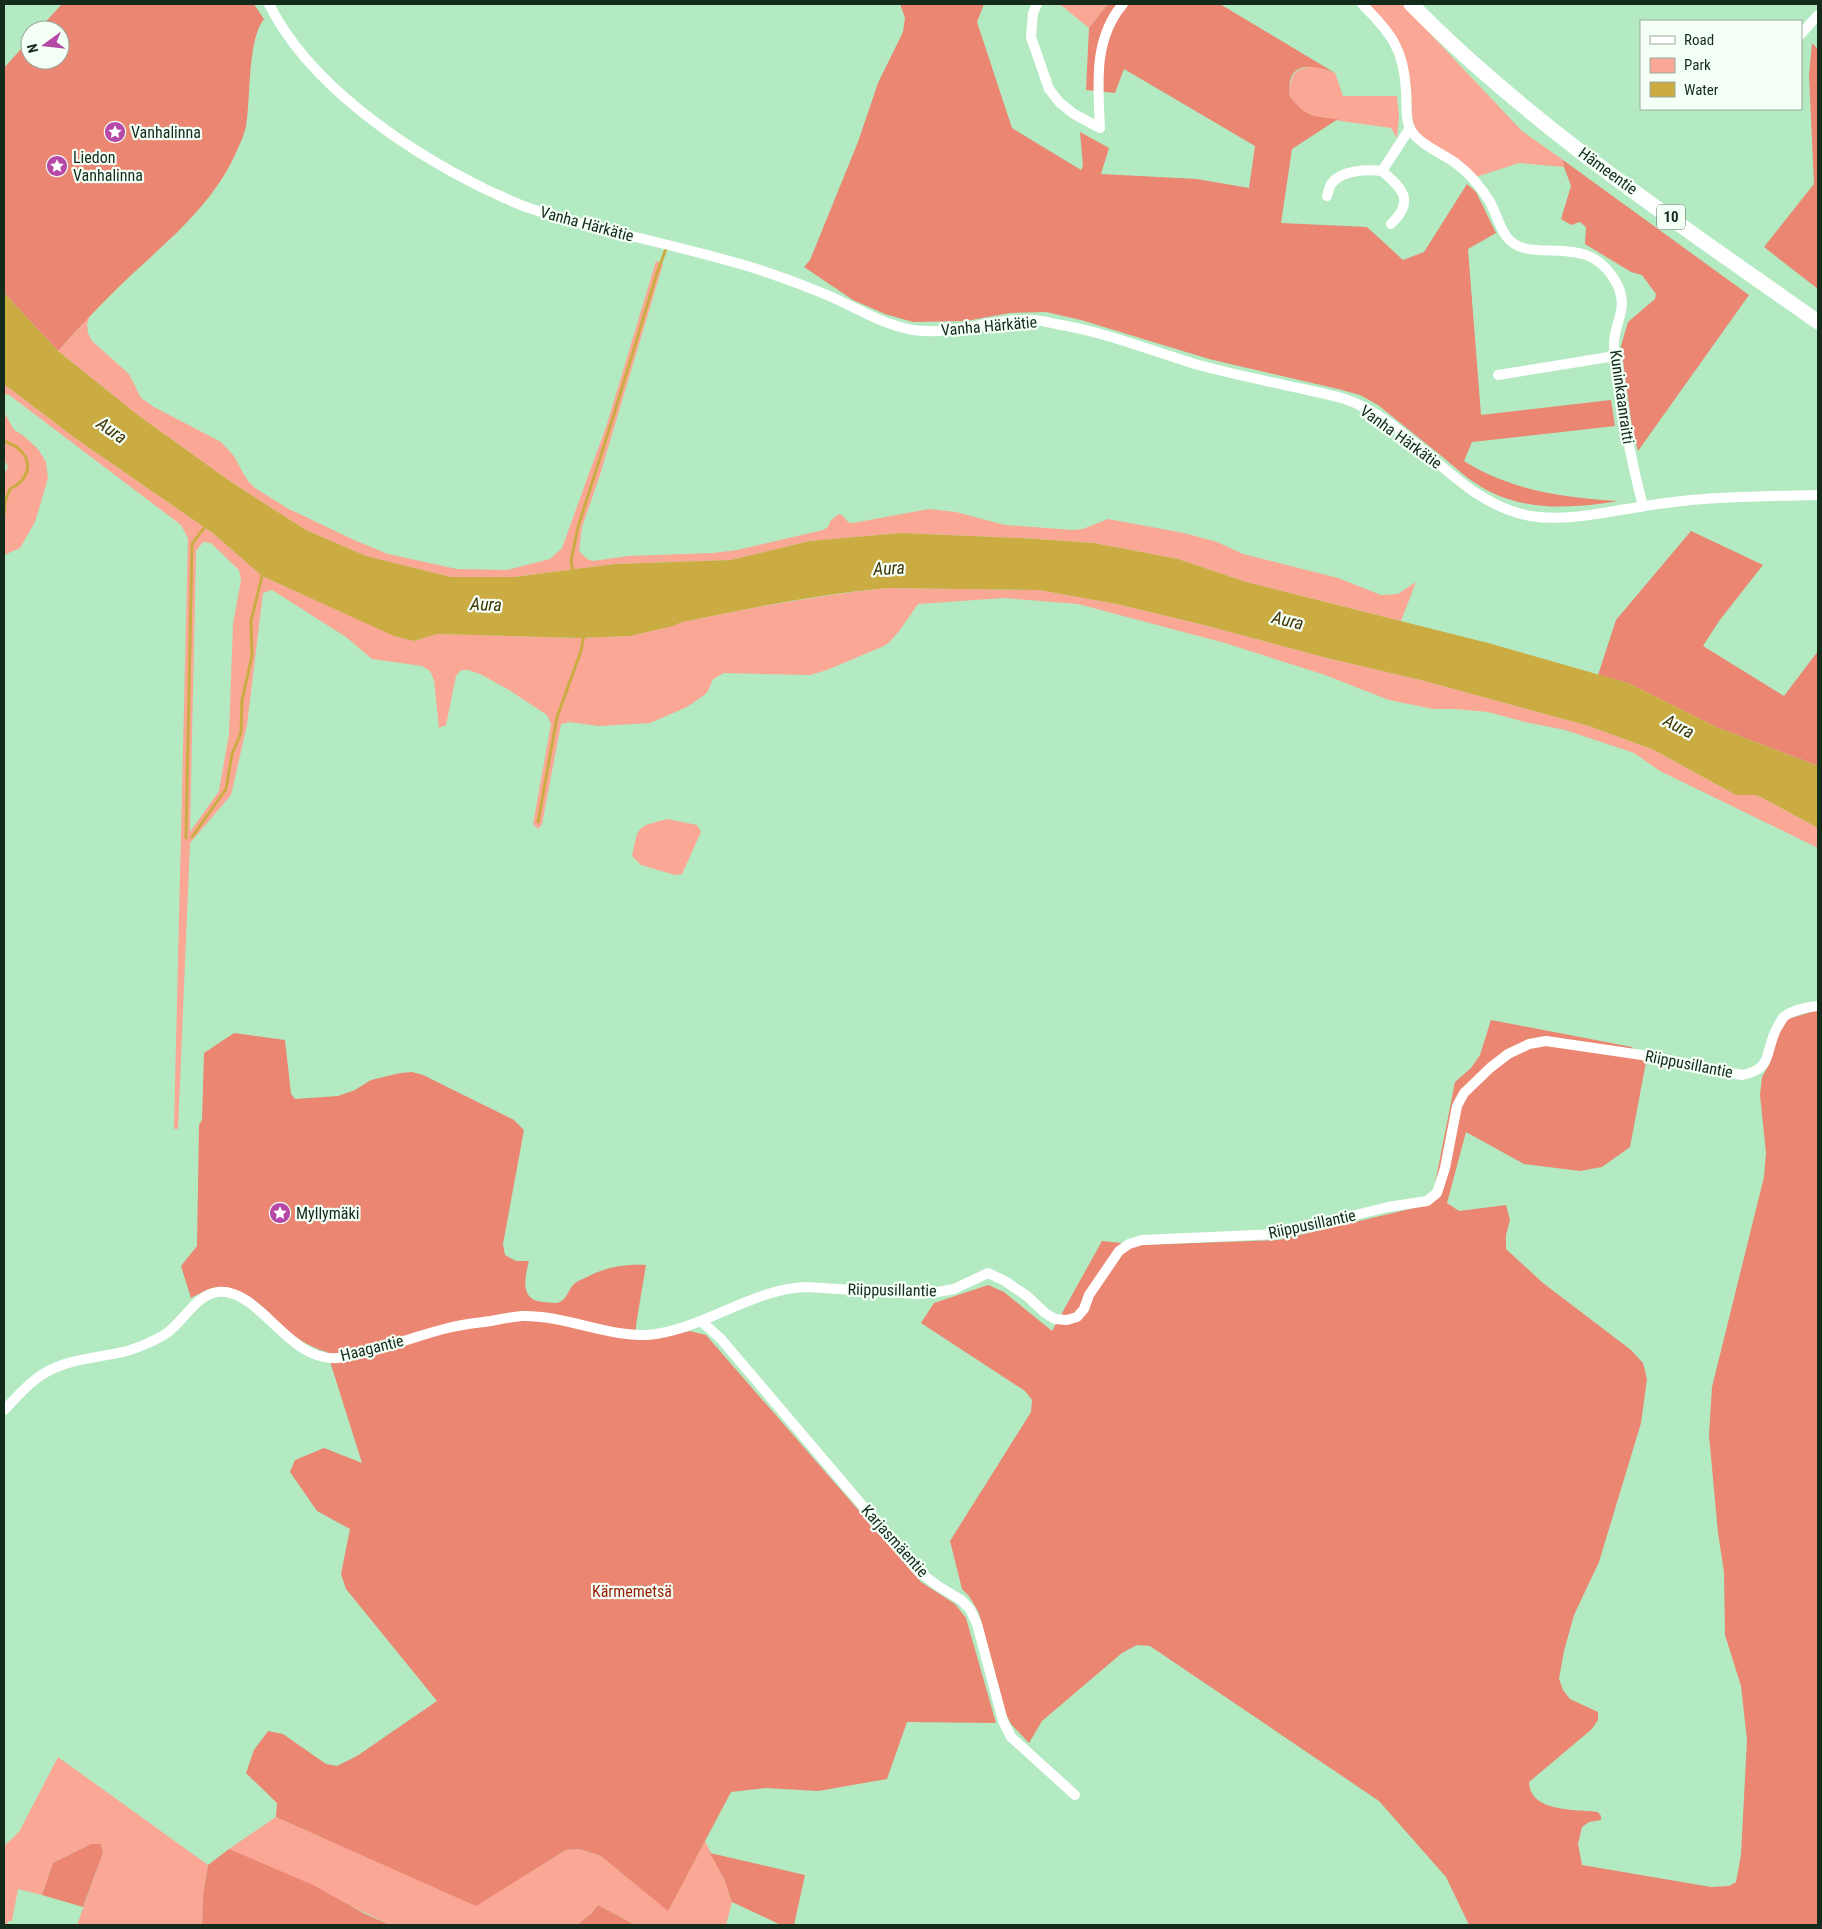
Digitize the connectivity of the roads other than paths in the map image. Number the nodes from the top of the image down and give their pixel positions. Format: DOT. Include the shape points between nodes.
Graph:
graph roads {
  1 [pos="268,4"];
  2 [pos="1037,4"];
  3 [pos="1123,4"];
  4 [pos="1362,4"];
  5 [pos="1411,4"];
  6 [pos="1818,15"];
  7 [pos="1802,33"];
  8 [pos="1410,128"];
  9 [pos="1382,171"];
  10 [pos="1327,196"];
  11 [pos="1391,224"];
  12 [pos="1818,322"];
  13 [pos="1614,356"];
  14 [pos="1498,375"];
  15 [pos="1818,495"];
  16 [pos="1643,506"];
  17 [pos="1818,1006"];
  18 [pos="701,1321"];
  19 [pos="4,1410"];
  20 [pos="1076,1795"];
  1 -- 16 [label="street, Vanha Härkätie" via="297,47 330,84 363,112 406,145 527,208 760,270 837,299 878,320 914,330 951,331 1030,319 1072,326 1195,364 1344,399 1370,410 1478,494 1505,509 1530,516 1568,519"];
  2 -- 3 [label="street" via="1031,37 1049,89 1074,114 1100,128 1101,50 1112,16"];
  4 -- 8 [label="street" via="1394,39 1400,54"];
  5 -- 12 [label="highway, Hämeentie / 10" via="1481,71 1552,130"];
  6 -- 7 [label="street"];
  8 -- 9 [label="street"];
  8 -- 13 [label="street, Kuninkaanraitti" via="1419,139 1459,165 1473,180 1490,202 1507,237 1516,244 1535,250 1568,250 1584,254 1604,268 1616,283 1622,302"];
  9 -- 10 [label="street" via="1358,171 1337,178"];
  9 -- 11 [label="street" via="1398,185 1404,196 1400,216"];
  13 -- 14 [label="street"];
  13 -- 16 [label="street, Kuninkaanraitti"];
  15 -- 16 [label="street, Vanha Härkätie" via="1721,498"];
  17 -- 18 [label="street, Riippusillantie" via="1784,1016 1774,1032 1761,1067 1742,1075 1642,1055 1546,1041 1529,1044 1508,1054 1464,1093 1456,1106 1437,1193 1428,1201 1277,1234 1142,1240 1129,1244 1119,1250 1081,1313 1067,1320 1055,1319 1027,1296 988,1273 954,1289 918,1294 791,1287"];
  18 -- 19 [label="street, Haagantie" via="656,1334 624,1334 552,1317 520,1316 448,1328 335,1358 315,1354 297,1344 250,1302 232,1293 216,1292 202,1299 167,1334 151,1343 64,1364 43,1374"];
  18 -- 20 [label="street, Karjasmäentie" via="721,1339 918,1571 970,1609 1003,1721 1011,1737"];
}
